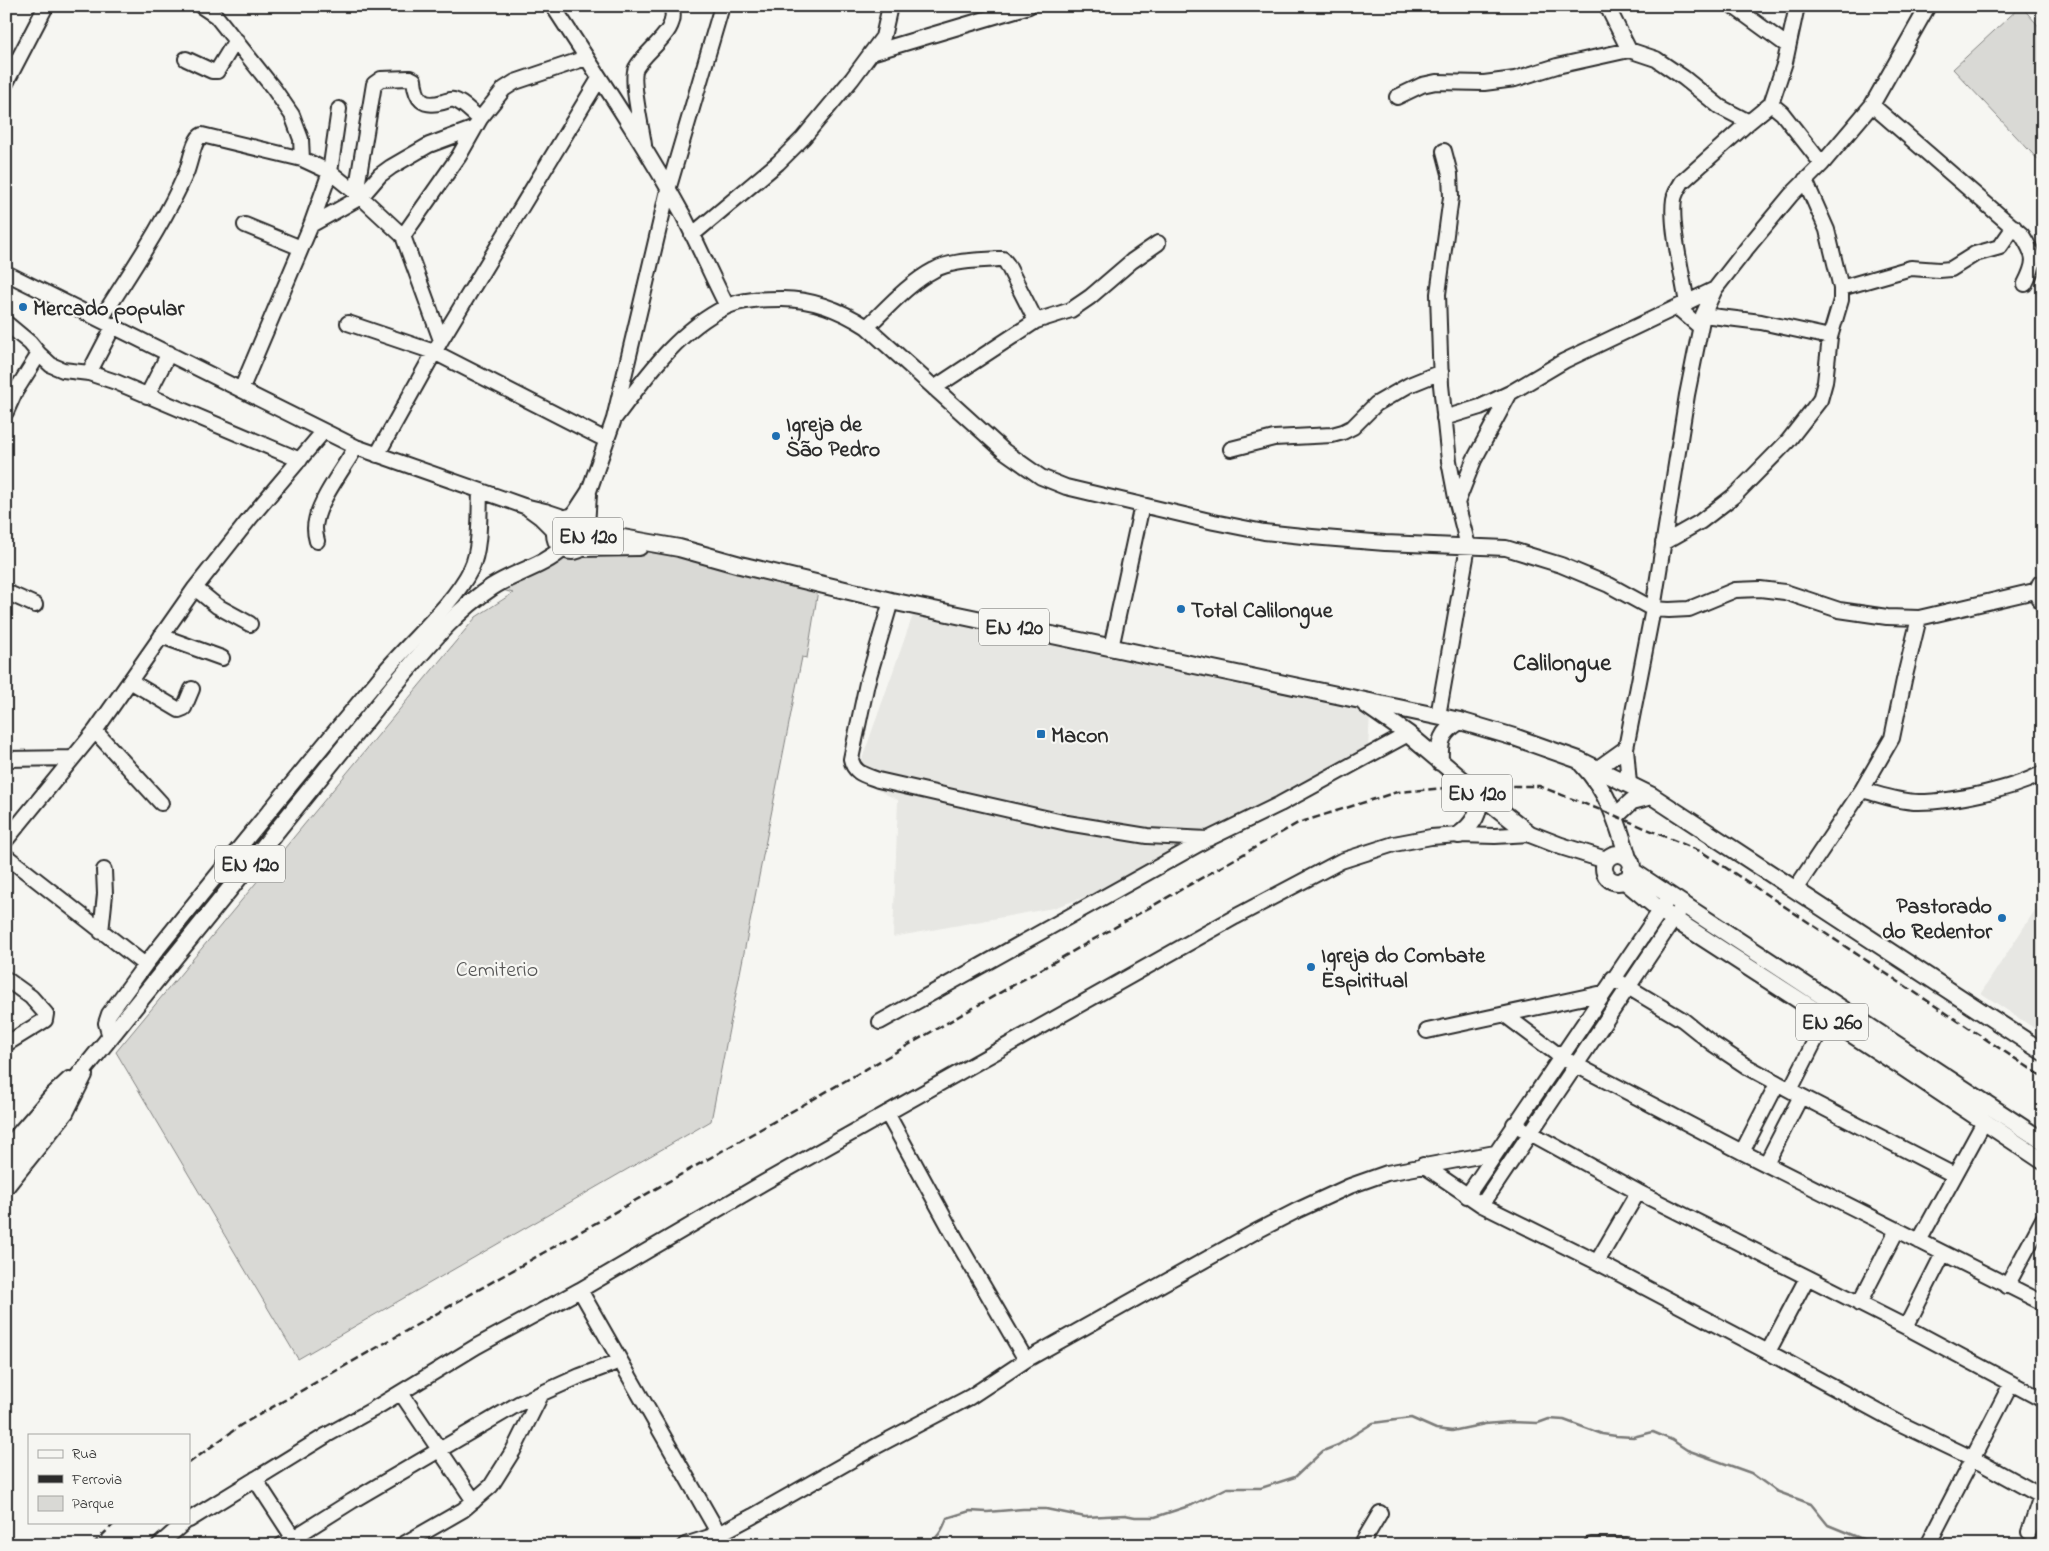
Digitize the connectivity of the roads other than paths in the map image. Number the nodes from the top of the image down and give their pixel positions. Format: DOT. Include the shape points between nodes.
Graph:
graph roads {
  1 [pos="46,6"];
  2 [pos="201,6"];
  3 [pos="553,6"];
  4 [pos="671,6"];
  5 [pos="722,6"];
  6 [pos="890,6"];
  7 [pos="1029,6"];
  8 [pos="1607,6"];
  9 [pos="1733,6"];
  10 [pos="1797,6"];
  11 [pos="1928,6"];
  12 [pos="236,40"];
  13 [pos="1788,46"];
  14 [pos="1629,50"];
  15 [pos="871,53"];
  16 [pos="586,58"];
  17 [pos="186,59"];
  18 [pos="599,79"];
  19 [pos="6,83"];
  20 [pos="1397,97"];
  21 [pos="1771,104"];
  22 [pos="1872,105"];
  23 [pos="339,109"];
  24 [pos="1749,122"];
  25 [pos="477,124"];
  26 [pos="644,151"];
  27 [pos="1444,151"];
  28 [pos="302,159"];
  29 [pos="1822,164"];
  30 [pos="330,172"];
  31 [pos="1805,180"];
  32 [pos="668,190"];
  33 [pos="358,195"];
  34 [pos="245,225"];
  35 [pos="311,225"];
  36 [pos="2014,227"];
  37 [pos="692,235"];
  38 [pos="403,236"];
  39 [pos="1158,243"];
  40 [pos="301,248"];
  41 [pos="6,273"];
  42 [pos="2025,284"];
  43 [pos="1841,288"];
  44 [pos="1715,290"];
  45 [pos="726,306"];
  46 [pos="1682,306"];
  47 [pos="101,318"];
  48 [pos="1036,321"];
  49 [pos="1702,321"];
  50 [pos="6,323"];
  51 [pos="348,323"];
  52 [pos="114,325"];
  53 [pos="867,327"];
  54 [pos="1830,337"];
  55 [pos="438,346"];
  56 [pos="169,353"];
  57 [pos="39,354"];
  58 [pos="1441,372"];
  59 [pos="90,373"];
  60 [pos="934,388"];
  61 [pos="241,390"];
  62 [pos="1510,394"];
  63 [pos="147,396"];
  64 [pos="6,412"];
  65 [pos="1444,418"];
  66 [pos="614,419"];
  67 [pos="323,432"];
  68 [pos="606,440"];
  69 [pos="356,447"];
  70 [pos="1231,449"];
  71 [pos="376,455"];
  72 [pos="300,460"];
  73 [pos="480,491"];
  74 [pos="589,491"];
  75 [pos="1457,502"];
  76 [pos="1142,505"];
  77 [pos="524,506"];
  78 [pos="569,518"];
  79 [pos="587,527"];
  80 [pos="558,540"];
  81 [pos="317,541"];
  82 [pos="1663,543"];
  83 [pos="669,546"];
  84 [pos="1468,546"];
  85 [pos="580,548"];
  86 [pos="2040,586"];
  87 [pos="195,588"];
  88 [pos="6,592"];
  89 [pos="891,601"];
  90 [pos="35,604"];
  91 [pos="2043,605"];
  92 [pos="1652,609"];
  93 [pos="1919,618"];
  94 [pos="250,624"];
  95 [pos="161,636"];
  96 [pos="1111,648"];
  97 [pos="222,658"];
  98 [pos="130,681"];
  99 [pos="192,689"];
  100 [pos="1361,701"];
  101 [pos="1438,716"];
  102 [pos="1460,721"];
  103 [pos="95,731"];
  104 [pos="1408,734"];
  105 [pos="1626,748"];
  106 [pos="73,758"];
  107 [pos="6,759"];
  108 [pos="1579,760"];
  109 [pos="1440,762"];
  110 [pos="1598,768"];
  111 [pos="2043,773"];
  112 [pos="1628,784"];
  113 [pos="1862,790"];
  114 [pos="1479,794"];
  115 [pos="1652,796"];
  116 [pos="161,803"];
  117 [pos="1616,816"];
  118 [pos="1530,834"];
  119 [pos="1458,835"];
  120 [pos="1208,839"];
  121 [pos="6,840"];
  122 [pos="6,856"];
  123 [pos="1606,860"];
  124 [pos="1628,869"];
  125 [pos="104,870"];
  126 [pos="1796,888"];
  127 [pos="1678,899"];
  128 [pos="1660,910"];
  129 [pos="1674,918"];
  130 [pos="101,932"];
  131 [pos="1758,954"];
  132 [pos="145,966"];
  133 [pos="1749,968"];
  134 [pos="1613,978"];
  135 [pos="6,979"];
  136 [pos="1628,987"];
  137 [pos="1604,993"];
  138 [pos="1505,1015"];
  139 [pos="1826,1019"];
  140 [pos="880,1022"];
  141 [pos="1427,1031"];
  142 [pos="110,1037"];
  143 [pos="6,1044"];
  144 [pos="2043,1052"];
  145 [pos="96,1055"];
  146 [pos="1561,1057"];
  147 [pos="1905,1059"];
  148 [pos="1576,1066"];
  149 [pos="1789,1090"];
  150 [pos="887,1113"];
  151 [pos="1984,1122"];
  152 [pos="1514,1124"];
  153 [pos="1531,1134"];
  154 [pos="2043,1141"];
  155 [pos="6,1148"];
  156 [pos="1742,1152"];
  157 [pos="1495,1153"];
  158 [pos="2043,1161"];
  159 [pos="1766,1164"];
  160 [pos="1423,1165"];
  161 [pos="6,1166"];
  162 [pos="1954,1174"];
  163 [pos="6,1188"];
  164 [pos="1638,1192"];
  165 [pos="1467,1196"];
  166 [pos="1482,1205"];
  167 [pos="2043,1218"];
  168 [pos="1897,1230"];
  169 [pos="1919,1241"];
  170 [pos="1943,1254"];
  171 [pos="1597,1262"];
  172 [pos="1807,1278"];
  173 [pos="2007,1286"];
  174 [pos="580,1290"];
  175 [pos="2043,1303"];
  176 [pos="1859,1304"];
  177 [pos="1906,1327"];
  178 [pos="1768,1352"];
  179 [pos="1026,1360"];
  180 [pos="620,1361"];
  181 [pos="2011,1384"];
  182 [pos="401,1393"];
  183 [pos="542,1393"];
  184 [pos="2043,1400"];
  185 [pos="439,1450"];
  186 [pos="1972,1458"];
  187 [pos="256,1479"];
  188 [pos="2042,1496"];
  189 [pos="474,1501"];
  190 [pos="1380,1513"];
  191 [pos="190,1519"];
  192 [pos="183,1524"];
  193 [pos="2029,1532"];
  194 [pos="719,1534"];
  195 [pos="291,1542"];
  196 [pos="693,1543"];
  197 [pos="159,1545"];
  198 [pos="402,1545"];
  199 [pos="1361,1545"];
  200 [pos="1591,1545"];
  201 [pos="1627,1545"];
  202 [pos="1928,1545"];
  1 -- 19 [label="street"];
  2 -- 12 [label="street" via="216,16"];
  3 -- 16 [label="street"];
  4 -- 26 [label="street" via="672,25 636,68 633,80"];
  5 -- 32 [label="street"];
  6 -- 15 [label="street" via="883,36"];
  7 -- 15 [label="street"];
  8 -- 14 [label="street"];
  9 -- 13 [label="street"];
  10 -- 13 [label="street"];
  11 -- 22 [label="street"];
  12 -- 17 [label="street" via="217,71"];
  12 -- 28 [label="street" via="292,116 301,139"];
  13 -- 21 [label="street"];
  14 -- 20 [label="street" via="1515,79 1484,83 1436,82"];
  14 -- 24 [label="street" via="1656,59 1720,107"];
  15 -- 37 [label="street" via="803,138"];
  16 -- 18 [label="street"];
  16 -- 25 [label="street" via="515,82 504,89"];
  18 -- 26 [label="street"];
  18 -- 55 [label="street"];
  21 -- 24 [label="street"];
  21 -- 29 [label="street" via="1782,113"];
  22 -- 29 [label="street"];
  22 -- 36 [label="street"];
  23 -- 30 [label="street"];
  24 -- 46 [label="street" via="1682,182 1674,199"];
  25 -- 33 [label="street" via="429,145 391,167"];
  25 -- 33 [label="street" via="457,101 433,104 420,100 414,80 410,78 377,81"];
  25 -- 38 [label="street" via="459,156"];
  26 -- 32 [label="street"];
  27 -- 58 [label="street" via="1451,197 1438,294"];
  28 -- 30 [label="street"];
  28 -- 47 [label="street" via="199,136 176,194"];
  29 -- 31 [label="street"];
  30 -- 33 [label="street"];
  30 -- 35 [label="street"];
  31 -- 43 [label="street" via="1827,230"];
  31 -- 44 [label="street"];
  32 -- 37 [label="street"];
  32 -- 66 [label="street"];
  33 -- 35 [label="street"];
  33 -- 38 [label="street"];
  34 -- 40 [label="street"];
  35 -- 40 [label="street"];
  36 -- 42 [label="street" via="2026,242 2034,261"];
  36 -- 43 [label="street" via="2000,247 1975,254 1951,269 1911,268"];
  37 -- 45 [label="street"];
  38 -- 55 [label="street"];
  39 -- 48 [label="street" via="1071,310"];
  40 -- 61 [label="street"];
  41 -- 47 [label="street"];
  43 -- 54 [label="street" via="1841,300"];
  44 -- 46 [label="street"];
  44 -- 49 [label="street"];
  45 -- 53 [label="street" via="758,298 792,299 823,304"];
  45 -- 66 [label="street" via="670,350"];
  46 -- 49 [label="street"];
  46 -- 62 [label="street" via="1564,361"];
  47 -- 52 [label="street"];
  48 -- 53 [label="street" via="1007,264 998,259 960,262 934,269"];
  48 -- 60 [label="street"];
  49 -- 54 [label="street" via="1762,322"];
  49 -- 82 [label="street"];
  50 -- 57 [label="street"];
  51 -- 55 [label="street"];
  52 -- 56 [label="street"];
  52 -- 59 [label="street"];
  53 -- 60 [label="street"];
  54 -- 82 [label="street" via="1825,382 1820,400 1810,415 1735,494 1700,522"];
  55 -- 68 [label="street"];
  55 -- 71 [label="street"];
  56 -- 61 [label="street"];
  56 -- 63 [label="street"];
  57 -- 59 [label="street" via="63,370"];
  57 -- 64 [label="street"];
  58 -- 65 [label="street"];
  58 -- 70 [label="street" via="1376,404 1353,427 1343,432 1274,438"];
  59 -- 63 [label="street"];
  60 -- 76 [label="street" via="1004,451 1041,477 1066,487"];
  61 -- 67 [label="street"];
  62 -- 65 [label="street"];
  62 -- 75 [label="street" via="1474,460"];
  63 -- 72 [label="street"];
  65 -- 75 [label="street"];
  66 -- 68 [label="street"];
  67 -- 69 [label="street"];
  67 -- 72 [label="street"];
  68 -- 74 [label="street"];
  69 -- 71 [label="street"];
  69 -- 81 [label="street" via="316,519"];
  71 -- 73 [label="street"];
  72 -- 87 [label="street"];
  73 -- 77 [label="street"];
  73 -- 132 [label="street" via="472,568 456,592 397,656 245,839"];
  74 -- 78 [label="street"];
  74 -- 79 [label="street"];
  75 -- 84 [label="street"];
  76 -- 84 [label="street" via="1264,532 1385,543"];
  76 -- 96 [label="street"];
  77 -- 78 [label="street"];
  77 -- 80 [label="street" via="540,517"];
  78 -- 79 [label="main road, EN 120" via="578,518"];
  78 -- 80 [label="main road, EN 120" via="558,524"];
  79 -- 83 [label="main road, EN 120" via="617,537"];
  79 -- 85 [label="main road, EN 120" via="588,539"];
  80 -- 85 [label="main road, EN 120" via="575,551"];
  80 -- 142 [label="main road, EN 120" via="551,558 493,587 440,633 386,695"];
  82 -- 92 [label="street"];
  83 -- 85 [label="main road, EN 120"];
  83 -- 89 [label="main road, EN 120"];
  84 -- 92 [label="street" via="1506,548 1561,565 1609,585"];
  84 -- 101 [label="street"];
  86 -- 91 [label="street"];
  86 -- 93 [label="street"];
  87 -- 94 [label="street" via="217,606"];
  87 -- 95 [label="street"];
  88 -- 90 [label="street"];
  89 -- 96 [label="main road, EN 120"];
  89 -- 120 [label="street" via="867,682 851,759 856,772 878,780 1067,824 1147,836"];
  92 -- 93 [label="street" via="1689,609 1729,592 1760,589 1785,592 1839,610"];
  92 -- 105 [label="street"];
  93 -- 113 [label="street" via="1892,738"];
  95 -- 97 [label="street"];
  95 -- 98 [label="street"];
  96 -- 100 [label="main road, EN 120"];
  98 -- 99 [label="street" via="179,710 184,708"];
  98 -- 103 [label="street"];
  100 -- 101 [label="main road, EN 120"];
  100 -- 104 [label="main road, EN 120"];
  101 -- 102 [label="main road, EN 120"];
  102 -- 108 [label="main road, EN 120"];
  102 -- 109 [label="main road" via="1446,730 1442,738"];
  103 -- 106 [label="street"];
  103 -- 116 [label="street"];
  104 -- 109 [label="main road, EN 120"];
  104 -- 120 [label="street"];
  105 -- 110 [label="street"];
  105 -- 112 [label="street"];
  106 -- 107 [label="street"];
  106 -- 121 [label="street"];
  108 -- 110 [label="main road, EN 120"];
  108 -- 117 [label="main road" via="1600,785"];
  109 -- 114 [label="main road, EN 120"];
  110 -- 112 [label="main road, EN 120"];
  111 -- 113 [label="street" via="1992,791 1949,800 1898,800"];
  112 -- 115 [label="main road, EN 120"];
  113 -- 126 [label="street"];
  114 -- 118 [label="main road, EN 120"];
  114 -- 119 [label="main road" via="1480,807 1476,816 1471,825"];
  115 -- 117 [label="main road" via="1632,800"];
  115 -- 126 [label="main road, EN 120"];
  117 -- 124 [label="main road"];
  118 -- 119 [label="street"];
  118 -- 123 [label="main road, EN 120"];
  119 -- 150 [label="street" via="1394,844 1341,861"];
  120 -- 140 [label="street"];
  122 -- 130 [label="street"];
  123 -- 124 [label="main road, EN 120" via="1616,854"];
  123 -- 124 [label="main road" via="1604,869 1607,877 1615,881"];
  124 -- 127 [label="main road, EN 260"];
  124 -- 128 [label="main road, EN 260"];
  125 -- 130 [label="street"];
  126 -- 144 [label="main road, EN 120"];
  127 -- 128 [label="street"];
  127 -- 129 [label="street"];
  127 -- 131 [label="main road, EN 260"];
  128 -- 129 [label="main road, EN 260"];
  128 -- 134 [label="street"];
  129 -- 133 [label="main road, EN 260"];
  129 -- 136 [label="street"];
  130 -- 132 [label="street"];
  131 -- 133 [label="main road"];
  131 -- 147 [label="main road, EN 260"];
  132 -- 142 [label="street" via="109,1014 106,1023"];
  133 -- 139 [label="main road, EN 260"];
  134 -- 136 [label="street"];
  134 -- 137 [label="street"];
  135 -- 143 [label="street" via="46,1014 45,1020"];
  136 -- 148 [label="street"];
  136 -- 149 [label="street" via="1683,1020 1746,1066"];
  137 -- 138 [label="street"];
  137 -- 146 [label="street"];
  138 -- 141 [label="street"];
  138 -- 146 [label="street"];
  139 -- 147 [label="main road, EN 260"];
  139 -- 149 [label="street"];
  142 -- 145 [label="main road, EN 120"];
  145 -- 155 [label="street" via="53,1094"];
  145 -- 161 [label="main road, EN 120"];
  145 -- 163 [label="street" via="66,1113"];
  146 -- 148 [label="street"];
  146 -- 152 [label="street"];
  147 -- 151 [label="main road, EN 260"];
  147 -- 154 [label="main road, EN 260"];
  148 -- 153 [label="street"];
  148 -- 156 [label="street"];
  149 -- 156 [label="street"];
  149 -- 159 [label="street"];
  149 -- 162 [label="street"];
  150 -- 174 [label="street"];
  150 -- 179 [label="street"];
  151 -- 158 [label="main road, EN 260"];
  151 -- 162 [label="street"];
  152 -- 153 [label="street"];
  152 -- 157 [label="street"];
  153 -- 164 [label="street"];
  153 -- 166 [label="street"];
  156 -- 159 [label="street"];
  157 -- 160 [label="street"];
  157 -- 165 [label="street"];
  159 -- 168 [label="street"];
  160 -- 165 [label="street"];
  160 -- 179 [label="street" via="1350,1186 1298,1210"];
  162 -- 169 [label="street"];
  164 -- 171 [label="street"];
  164 -- 172 [label="street"];
  165 -- 166 [label="street"];
  166 -- 171 [label="street"];
  167 -- 173 [label="street"];
  168 -- 169 [label="street"];
  168 -- 176 [label="street"];
  169 -- 170 [label="street"];
  170 -- 173 [label="street"];
  170 -- 177 [label="street"];
  171 -- 178 [label="street"];
  172 -- 176 [label="street"];
  172 -- 178 [label="street"];
  173 -- 175 [label="street"];
  174 -- 180 [label="street"];
  174 -- 182 [label="street" via="477,1346"];
  176 -- 177 [label="street"];
  177 -- 181 [label="street"];
  178 -- 186 [label="street" via="1901,1424"];
  179 -- 194 [label="street" via="970,1397"];
  180 -- 183 [label="street"];
  180 -- 194 [label="street"];
  181 -- 184 [label="street"];
  181 -- 186 [label="street"];
  182 -- 185 [label="street"];
  182 -- 187 [label="street"];
  183 -- 185 [label="street"];
  183 -- 189 [label="street" via="514,1451 491,1486"];
  185 -- 189 [label="street"];
  185 -- 195 [label="street"];
  186 -- 188 [label="street"];
  186 -- 202 [label="street"];
  187 -- 191 [label="street"];
  187 -- 195 [label="street"];
  188 -- 193 [label="street"];
  189 -- 198 [label="street"];
  190 -- 199 [label="street"];
  192 -- 197 [label="street"];
  194 -- 196 [label="street"];
  200 -- 201 [label="street"];
}
